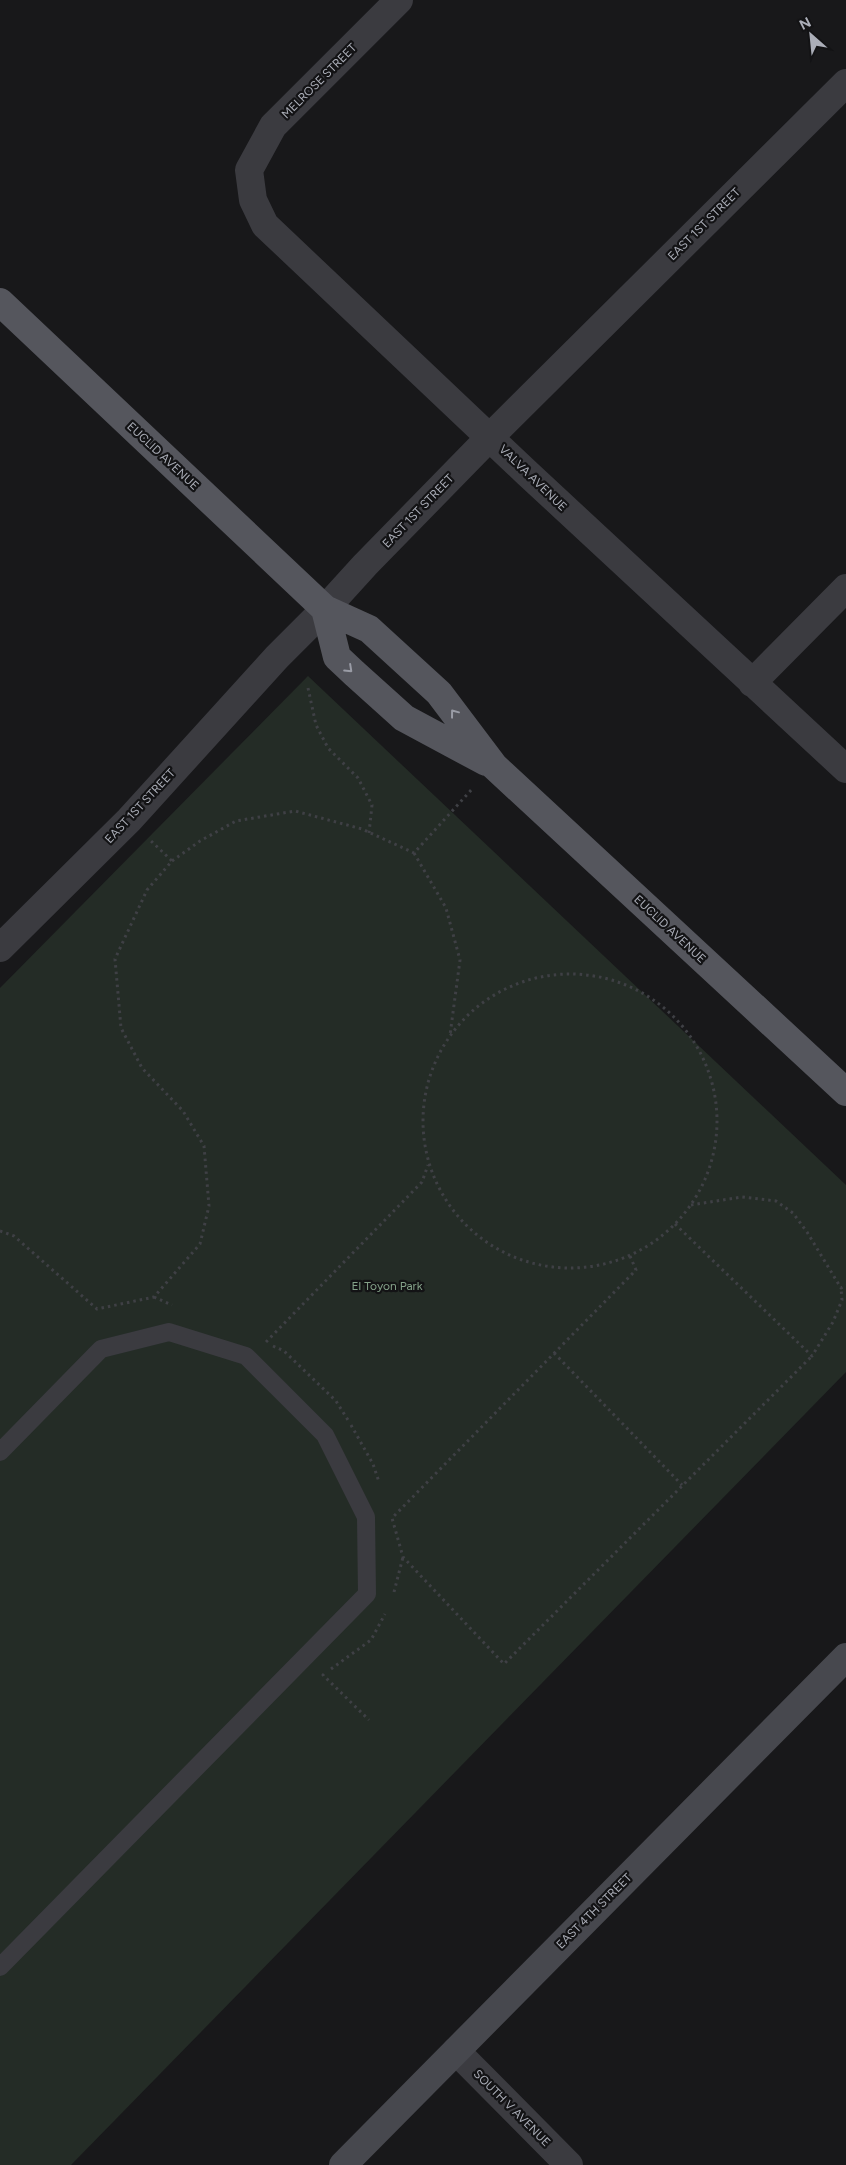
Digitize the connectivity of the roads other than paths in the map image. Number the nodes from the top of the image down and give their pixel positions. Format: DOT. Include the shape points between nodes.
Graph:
graph roads {
  1 [pos="399,0"];
  2 [pos="846,83"];
  3 [pos="249,170"];
  4 [pos="0,302"];
  5 [pos="490,437"];
  6 [pos="846,588"];
  7 [pos="325,609"];
  8 [pos="752,683"];
  9 [pos="494,766"];
  10 [pos="846,769"];
  11 [pos="0,948"];
  12 [pos="846,1092"];
  13 [pos="0,1452"];
  14 [pos="846,1657"];
  15 [pos="0,1967"];
  16 [pos="456,2051"];
  17 [pos="343,2165"];
  18 [pos="569,2165"];
  1 -- 3 [label="street, MELROSE STREET" via="273,126"];
  2 -- 5 [label="street, EAST 1ST STREET"];
  3 -- 5 [label="street, VALVA AVENUE" via="253,200 265,225"];
  4 -- 7 [label="main road, EUCLID AVENUE"];
  5 -- 7 [label="street, EAST 1ST STREET"];
  5 -- 8 [label="street, VALVA AVENUE"];
  6 -- 8 [label="street"];
  9 -- 7 [label="main road, EUCLID AVENUE, one-way" via="439,693 369,629"];
  7 -- 9 [label="main road, EUCLID AVENUE, one-way" via="336,656 354,673 404,718"];
  7 -- 11 [label="street, EAST 1ST STREET" via="277,657 129,820"];
  8 -- 10 [label="street, VALVA AVENUE"];
  9 -- 12 [label="main road, EUCLID AVENUE"];
  13 -- 15 [label="lane" via="101,1349 169,1332 246,1356 324,1436 333,1452 366,1517 367,1594"];
  14 -- 16 [label="street, EAST 4TH STREET"];
  16 -- 17 [label="street, EAST 4TH STREET"];
  16 -- 18 [label="street, SOUTH V AVENUE"];
}
